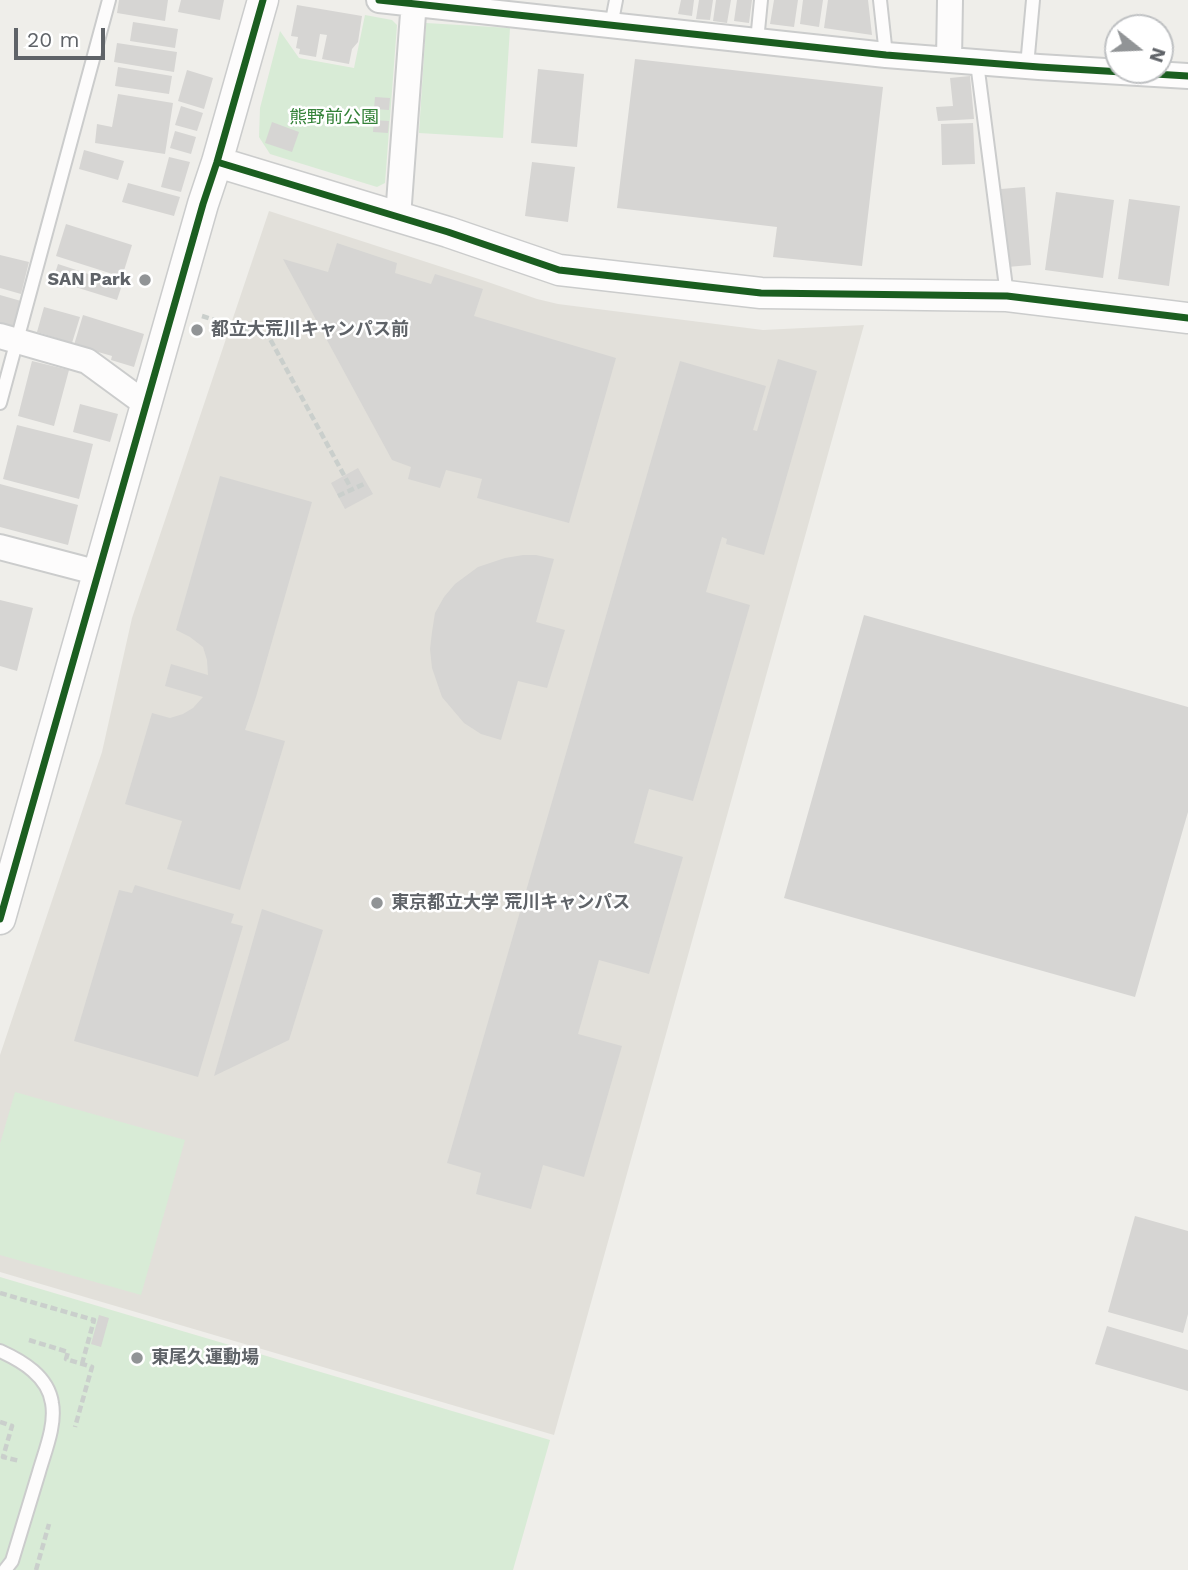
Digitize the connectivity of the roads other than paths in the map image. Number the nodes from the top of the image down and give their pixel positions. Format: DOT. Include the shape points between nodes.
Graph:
graph roads {
  1 [pos="108,0"];
  2 [pos="263,0"];
  3 [pos="379,0"];
  4 [pos="616,0"];
  5 [pos="761,0"];
  6 [pos="880,0"];
  7 [pos="950,0"];
  8 [pos="1032,0"];
  9 [pos="414,2"];
  10 [pos="611,26"];
  11 [pos="757,41"];
  12 [pos="886,55"];
  13 [pos="949,60"];
  14 [pos="977,62"];
  15 [pos="1027,66"];
  16 [pos="1188,75"];
  17 [pos="217,162"];
  18 [pos="398,217"];
  19 [pos="1007,296"];
  20 [pos="1188,318"];
  21 [pos="8,338"];
  22 [pos="0,403"];
  23 [pos="146,405"];
  24 [pos="0,547"];
  25 [pos="99,573"];
  26 [pos="0,919"];
  27 [pos="0,1351"];
  28 [pos="10,1567"];
  1 -- 21 [label="lane"];
  2 -- 17 [label="street"];
  3 -- 9 [label="street"];
  4 -- 10 [label="lane"];
  5 -- 11 [label="lane"];
  6 -- 12 [label="lane"];
  7 -- 13 [label="street"];
  8 -- 15 [label="lane"];
  9 -- 10 [label="street"];
  9 -- 18 [label="street"];
  10 -- 11 [label="street"];
  11 -- 12 [label="street"];
  12 -- 13 [label="street"];
  13 -- 14 [label="street"];
  14 -- 15 [label="street"];
  14 -- 19 [label="lane"];
  15 -- 16 [label="street"];
  17 -- 18 [label="street"];
  17 -- 23 [label="street"];
  18 -- 19 [label="street" via="559,270 761,293"];
  19 -- 20 [label="street"];
  21 -- 22 [label="lane"];
  21 -- 23 [label="street" via="87,361"];
  23 -- 25 [label="street"];
  24 -- 25 [label="street"];
  25 -- 26 [label="street"];
  27 -- 28 [label="lane" via="38,1375 52,1402 49,1435"];
}
